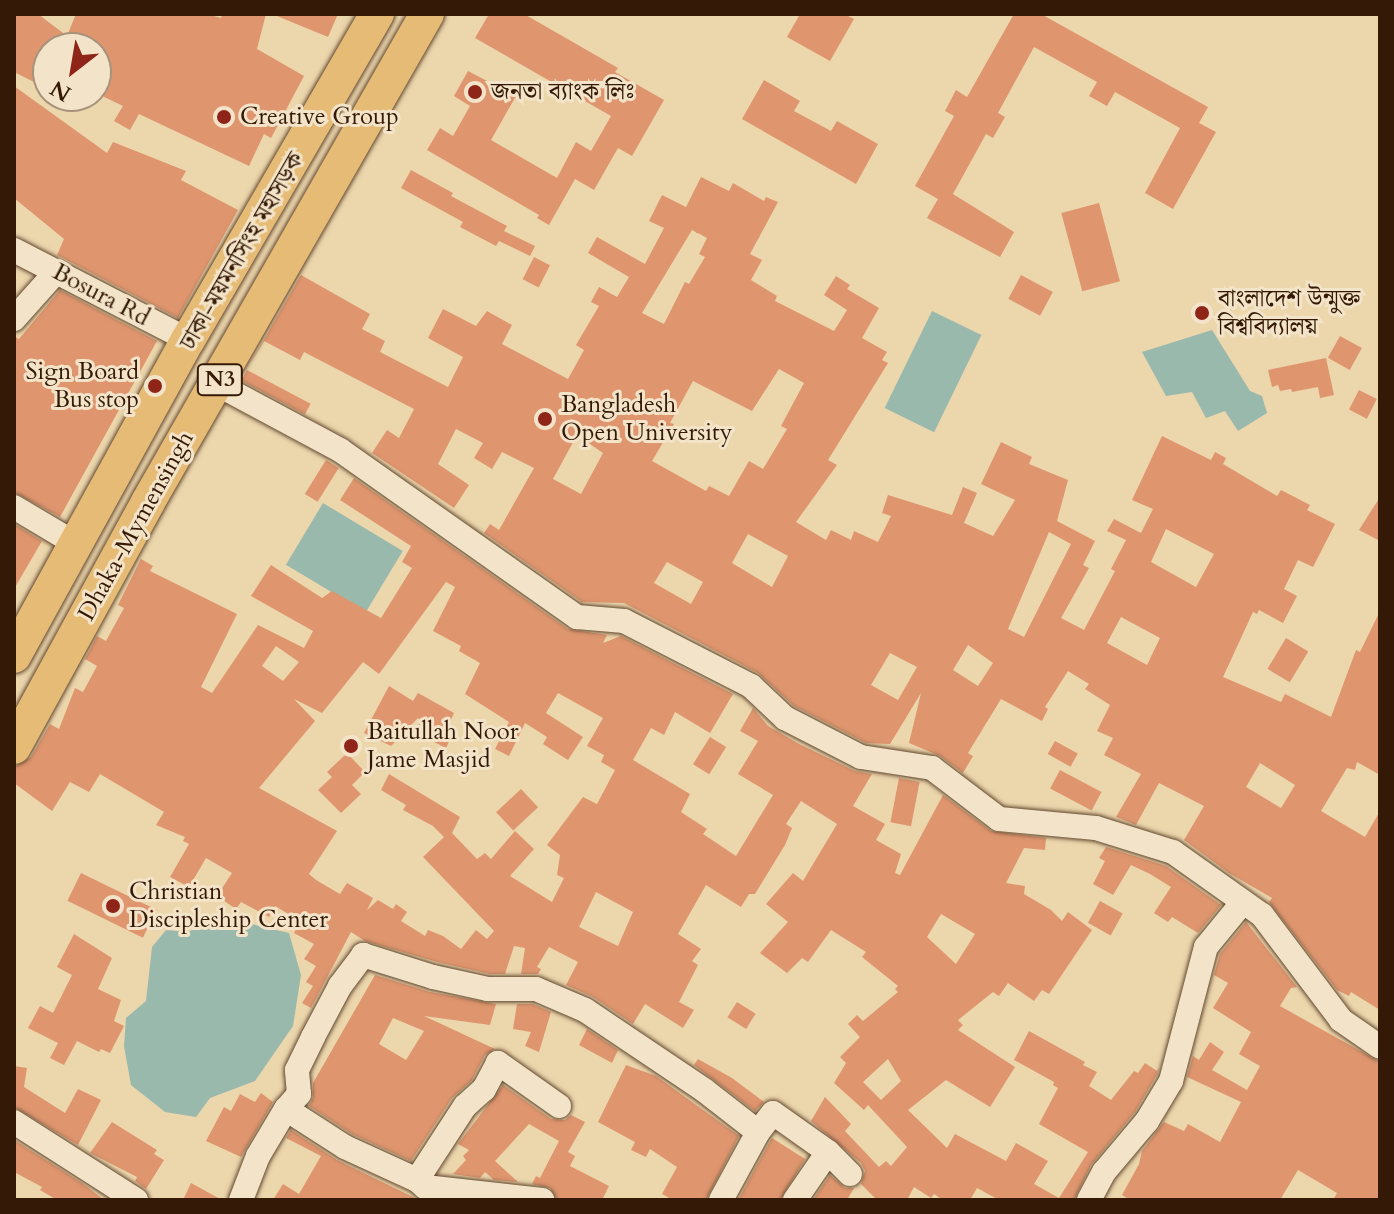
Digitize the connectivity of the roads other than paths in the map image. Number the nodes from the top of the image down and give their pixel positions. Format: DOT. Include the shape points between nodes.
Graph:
graph roads {
  1 [pos="377,14"];
  2 [pos="427,14"];
  3 [pos="14,250"];
  4 [pos="56,272"];
  5 [pos="14,319"];
  6 [pos="188,340"];
  7 [pos="217,384"];
  8 [pos="14,507"];
  9 [pos="76,544"];
  10 [pos="15,651"];
  11 [pos="14,747"];
  12 [pos="1243,902"];
  13 [pos="1380,1047"];
  14 [pos="559,1106"];
  15 [pos="286,1109"];
  16 [pos="14,1122"];
  17 [pos="758,1132"];
  18 [pos="828,1152"];
  19 [pos="850,1174"];
  20 [pos="417,1180"];
  21 [pos="136,1200"];
  22 [pos="241,1200"];
  23 [pos="542,1200"];
  24 [pos="721,1200"];
  25 [pos="795,1200"];
  26 [pos="1089,1200"];
  1 -- 6 [label="highway, ঢাকা-ময়মনসিংহ মহাসড়ক / N3"];
  2 -- 7 [label="highway, Dhaka-Mymensingh / N3"];
  3 -- 4 [label="street, Bosura Rd"];
  4 -- 5 [label="street"];
  4 -- 6 [label="street, Bosura Rd"];
  6 -- 9 [label="highway, ঢাকা-ময়মনসিংহ মহাসড়ক / N3"];
  7 -- 11 [label="highway, Dhaka-Mymensingh / N3"];
  7 -- 12 [label="street" via="340,450 577,617 624,621 751,686 785,718 861,757 932,768 999,819 1096,828 1173,852"];
  8 -- 9 [label="street"];
  9 -- 10 [label="highway, ঢাকা-ময়মনসিংহ মহাসড়ক / N3"];
  12 -- 13 [label="street" via="1262,915 1341,1020"];
  12 -- 26 [label="street" via="1206,947 1171,1081"];
  14 -- 20 [label="street" via="498,1063"];
  15 -- 17 [label="street" via="299,1094 297,1070 313,1037 363,955 488,989 536,989 585,1010"];
  15 -- 20 [label="street" via="345,1147"];
  15 -- 22 [label="street" via="258,1156"];
  16 -- 21 [label="street"];
  17 -- 18 [label="street" via="773,1113"];
  17 -- 24 [label="street"];
  18 -- 19 [label="street"];
  18 -- 25 [label="street"];
  20 -- 23 [label="street" via="425,1187"];
}
